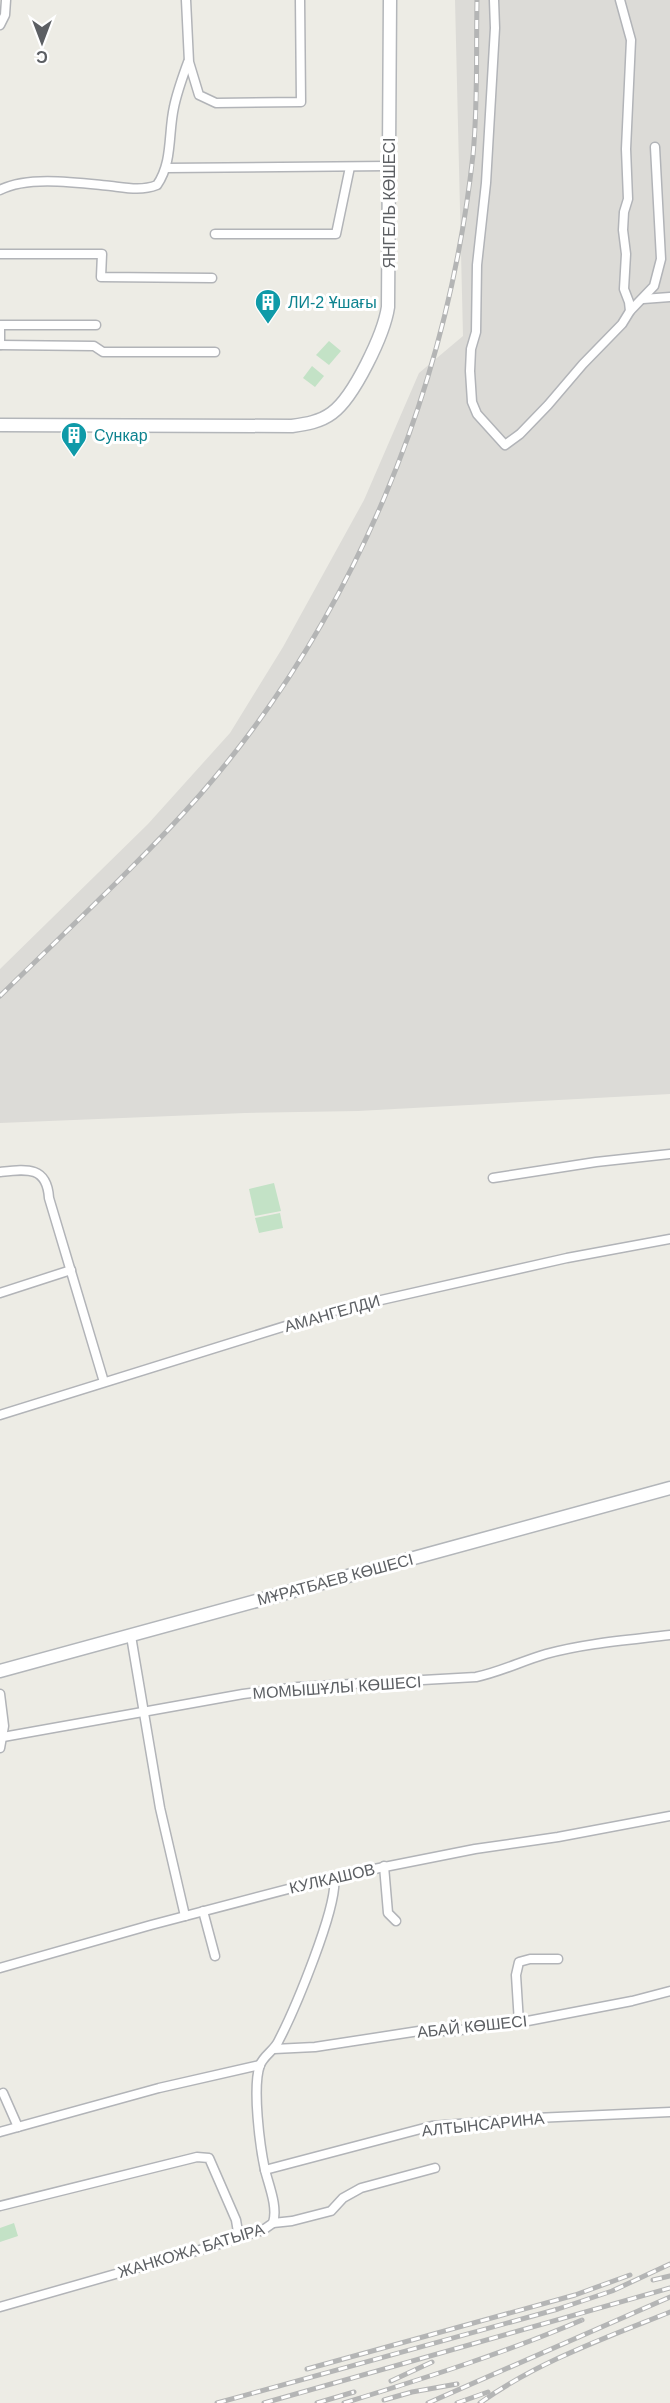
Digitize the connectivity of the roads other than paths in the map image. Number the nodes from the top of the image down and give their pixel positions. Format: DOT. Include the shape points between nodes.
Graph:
graph roads {
  1 [pos="6,0"];
  2 [pos="186,0"];
  3 [pos="300,0"];
  4 [pos="390,0"];
  5 [pos="494,0"];
  6 [pos="620,0"];
  7 [pos="0,26"];
  8 [pos="189,62"];
  9 [pos="655,147"];
  10 [pos="350,166"];
  11 [pos="389,166"];
  12 [pos="166,168"];
  13 [pos="0,190"];
  14 [pos="215,234"];
  15 [pos="0,254"];
  16 [pos="212,278"];
  17 [pos="670,297"];
  18 [pos="643,299"];
  19 [pos="630,311"];
  20 [pos="96,325"];
  21 [pos="0,345"];
  22 [pos="215,352"];
  23 [pos="0,425"];
  24 [pos="670,1154"];
  25 [pos="0,1172"];
  26 [pos="493,1178"];
  27 [pos="670,1239"];
  28 [pos="71,1270"];
  29 [pos="0,1293"];
  30 [pos="104,1382"];
  31 [pos="0,1415"];
  32 [pos="670,1488"];
  33 [pos="670,1635"];
  34 [pos="131,1636"];
  35 [pos="0,1671"];
  36 [pos="0,1694"];
  37 [pos="144,1712"];
  38 [pos="3,1737"];
  39 [pos="0,1748"];
  40 [pos="670,1816"];
  41 [pos="384,1866"];
  42 [pos="334,1877"];
  43 [pos="203,1911"];
  44 [pos="185,1916"];
  45 [pos="396,1921"];
  46 [pos="215,1956"];
  47 [pos="558,1959"];
  48 [pos="0,1968"];
  49 [pos="670,1991"];
  50 [pos="519,2023"];
  51 [pos="272,2049"];
  52 [pos="260,2065"];
  53 [pos="3,2093"];
  54 [pos="670,2112"];
  55 [pos="18,2127"];
  56 [pos="0,2132"];
  57 [pos="435,2168"];
  58 [pos="265,2170"];
  59 [pos="0,2206"];
  60 [pos="273,2223"];
  61 [pos="239,2238"];
  62 [pos="0,2307"];
  1 -- 7 [label="street"];
  2 -- 8 [label="street"];
  3 -- 8 [label="street" via="301,102 216,103 199,95"];
  4 -- 11 [label="street, ЯНГЕЛЬ КӨШЕСІ"];
  5 -- 19 [label="street" via="486,183 470,371 472,402 477,414 506,445 548,405"];
  6 -- 19 [label="street" via="631,40 628,199 623,230 624,289"];
  8 -- 12 [label="street" via="174,105"];
  9 -- 18 [label="street" via="661,259 654,286"];
  10 -- 11 [label="street"];
  10 -- 12 [label="street"];
  10 -- 14 [label="street" via="336,234"];
  11 -- 23 [label="street, ЯНГЕЛЬ КӨШЕСІ" via="386,320 344,401 320,421 292,426"];
  12 -- 13 [label="street" via="157,185 149,188 49,182 24,183"];
  15 -- 16 [label="street" via="102,254 102,277"];
  17 -- 18 [label="street"];
  18 -- 19 [label="street"];
  20 -- 21 [label="street" via="0,325"];
  21 -- 22 [label="street" via="94,346 103,352"];
  24 -- 26 [label="street"];
  25 -- 28 [label="street" via="29,1170 46,1180"];
  27 -- 30 [label="street, АМАНГЕЛДИ" via="343,1309"];
  28 -- 29 [label="street"];
  28 -- 30 [label="street"];
  30 -- 31 [label="street, АМАНГЕЛДИ"];
  32 -- 34 [label="street, МҰРАТБАЕВ КӨШЕСІ"];
  33 -- 37 [label="street, МОМЫШҰЛЫ КӨШЕСІ" via="545,1654 476,1677 298,1687"];
  34 -- 35 [label="street, МҰРАТБАЕВ КӨШЕСІ"];
  34 -- 37 [label="street"];
  36 -- 38 [label="street"];
  37 -- 38 [label="street, МОМЫШҰЛЫ КӨШЕСІ"];
  37 -- 44 [label="street" via="160,1808"];
  38 -- 39 [label="street"];
  40 -- 41 [label="street, КУЛКАШОВ"];
  41 -- 42 [label="street, КУЛКАШОВ"];
  41 -- 45 [label="street" via="388,1913"];
  42 -- 43 [label="street, КУЛКАШОВ"];
  42 -- 51 [label="street" via="335,1893 328,1917 290,2015"];
  43 -- 44 [label="street, КУЛКАШОВ"];
  43 -- 46 [label="street"];
  44 -- 48 [label="street, КУЛКАШОВ"];
  47 -- 50 [label="street" via="519,1962"];
  49 -- 50 [label="street, АБАЙ КӨШЕСІ"];
  50 -- 51 [label="street, АБАЙ КӨШЕСІ"];
  51 -- 52 [label="street"];
  52 -- 55 [label="street"];
  52 -- 58 [label="street, ЖАНКОЖА БАТЫРА" via="258,2104"];
  53 -- 55 [label="street"];
  54 -- 58 [label="street, АЛТЫНСАРИНА" via="432,2126"];
  55 -- 56 [label="street"];
  57 -- 60 [label="street" via="361,2188 343,2198 331,2211"];
  58 -- 60 [label="street, ЖАНКОЖА БАТЫРА" via="275,2213"];
  59 -- 61 [label="street" via="197,2157 209,2158 236,2220"];
  60 -- 61 [label="street, ЖАНКОЖА БАТЫРА"];
  61 -- 62 [label="street, ЖАНКОЖА БАТЫРА"];
}
